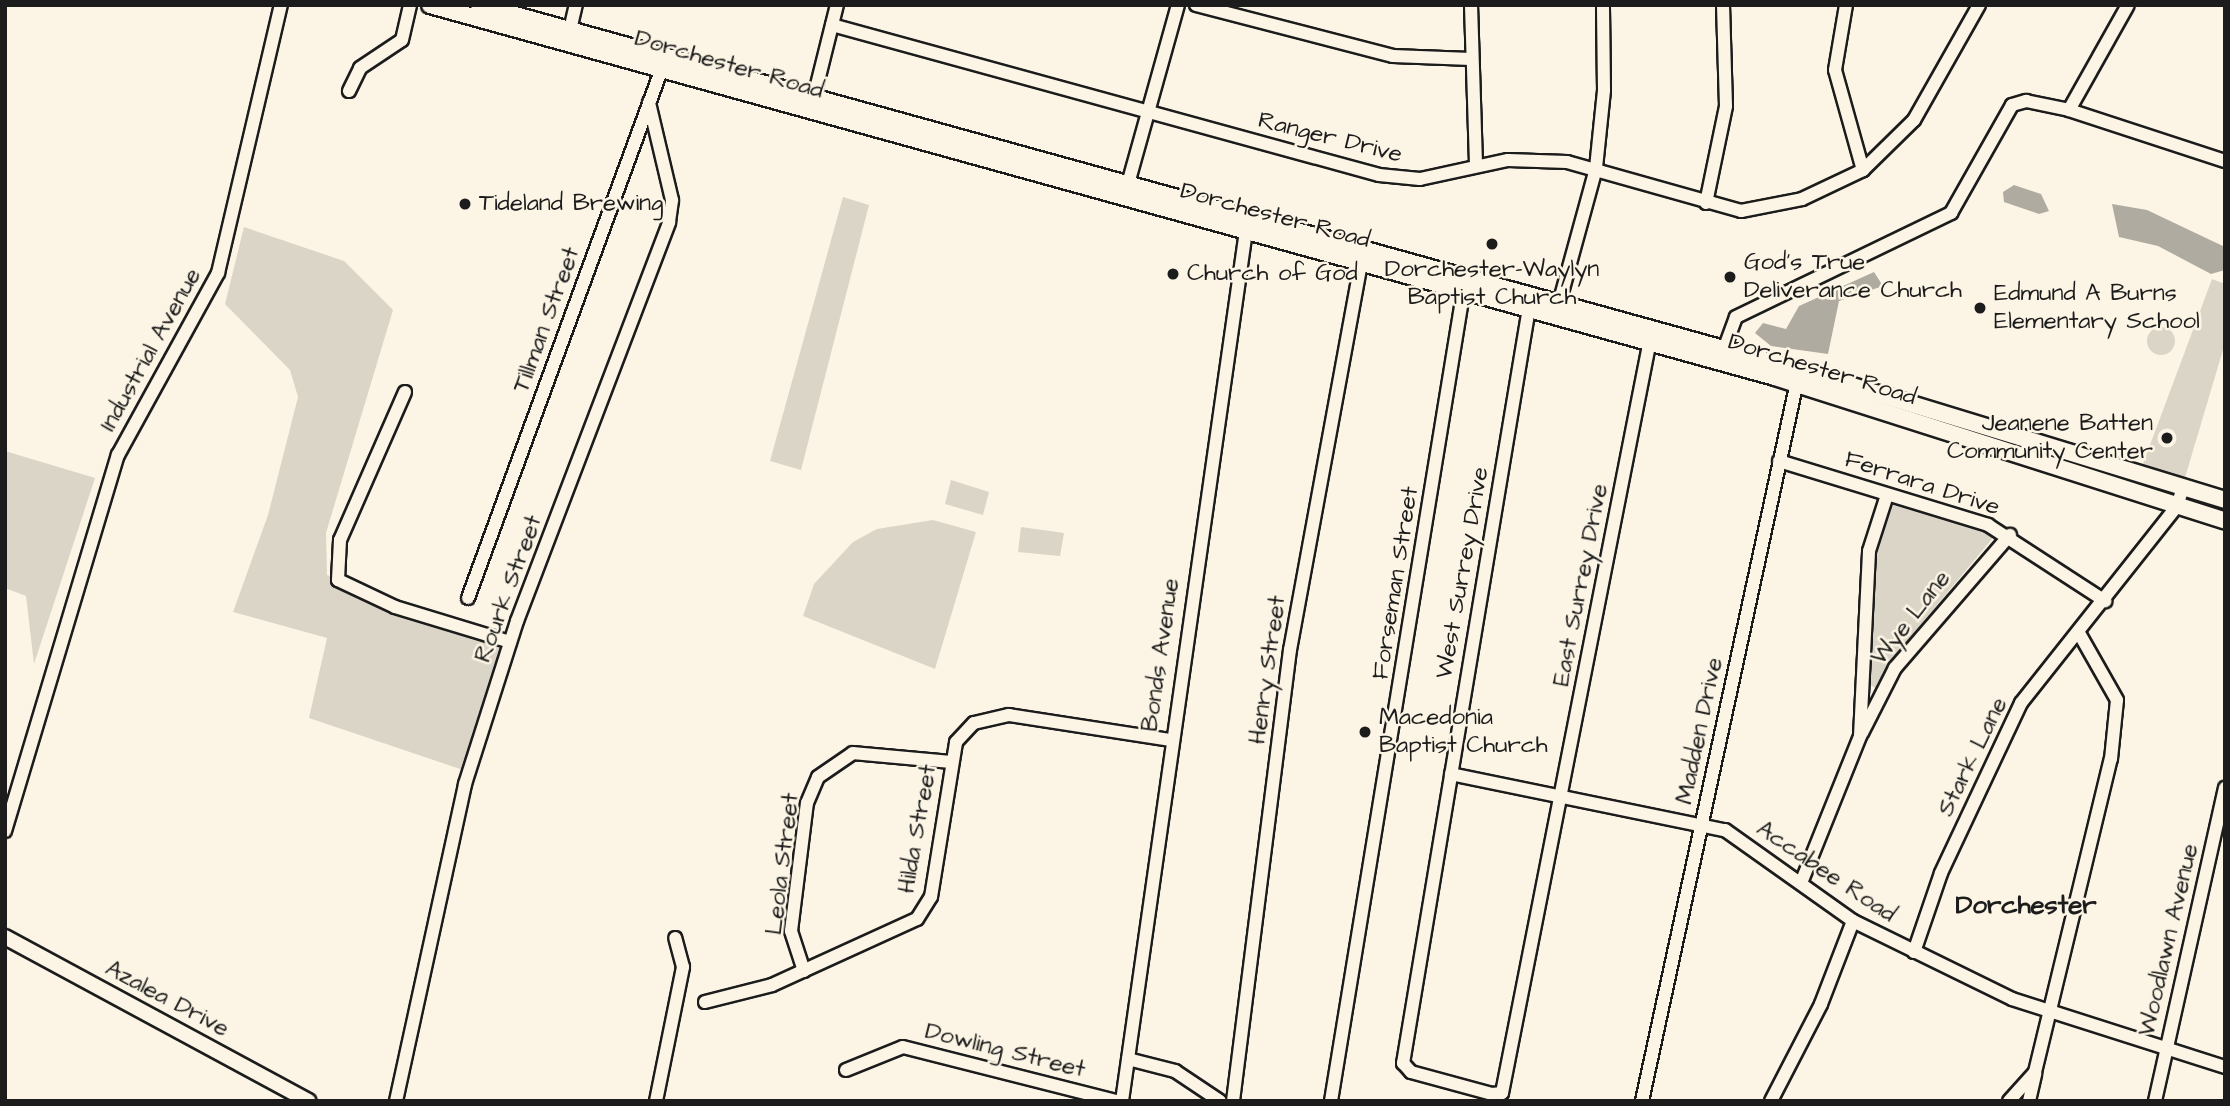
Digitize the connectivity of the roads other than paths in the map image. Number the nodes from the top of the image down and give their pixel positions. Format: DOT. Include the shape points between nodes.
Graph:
graph roads {
  1 [pos="281,5"];
  2 [pos="410,5"];
  3 [pos="430,5"];
  4 [pos="479,5"];
  5 [pos="576,5"];
  6 [pos="837,5"];
  7 [pos="1178,5"];
  8 [pos="1196,5"];
  9 [pos="1471,5"];
  10 [pos="1604,5"];
  11 [pos="1723,5"];
  12 [pos="1979,5"];
  13 [pos="2128,5"];
  14 [pos="1844,7"];
  15 [pos="832,25"];
  16 [pos="570,30"];
  17 [pos="1471,59"];
  18 [pos="663,63"];
  19 [pos="349,91"];
  20 [pos="649,103"];
  21 [pos="813,104"];
  22 [pos="2069,110"];
  23 [pos="1148,111"];
  24 [pos="2225,161"];
  25 [pos="1476,165"];
  26 [pos="1595,168"];
  27 [pos="1863,170"];
  28 [pos="1126,192"];
  29 [pos="1706,202"];
  30 [pos="1247,224"];
  31 [pos="1362,256"];
  32 [pos="1465,285"];
  33 [pos="1530,304"];
  34 [pos="1557,310"];
  35 [pos="1651,337"];
  36 [pos="1721,356"];
  37 [pos="1798,377"];
  38 [pos="405,392"];
  39 [pos="1779,461"];
  40 [pos="2183,488"];
  41 [pos="1887,495"];
  42 [pos="2225,500"];
  43 [pos="2178,506"];
  44 [pos="2225,521"];
  45 [pos="2010,535"];
  46 [pos="468,598"];
  47 [pos="2105,601"];
  48 [pos="2079,633"];
  49 [pos="510,642"];
  50 [pos="1860,736"];
  51 [pos="1170,740"];
  52 [pos="951,762"];
  53 [pos="1451,774"];
  54 [pos="2225,788"];
  55 [pos="1561,799"];
  56 [pos="1703,824"];
  57 [pos="5,831"];
  58 [pos="1801,883"];
  59 [pos="1853,921"];
  60 [pos="5,937"];
  61 [pos="675,938"];
  62 [pos="1914,952"];
  63 [pos="804,971"];
  64 [pos="705,1002"];
  65 [pos="2048,1012"];
  66 [pos="2165,1049"];
  67 [pos="1128,1059"];
  68 [pos="2225,1067"];
  69 [pos="846,1070"];
  70 [pos="2035,1072"];
  71 [pos="1502,1093"];
  72 [pos="308,1101"];
  73 [pos="396,1101"];
  74 [pos="656,1101"];
  75 [pos="1116,1101"];
  76 [pos="1122,1101"];
  77 [pos="1220,1101"];
  78 [pos="1233,1101"];
  79 [pos="1331,1101"];
  80 [pos="1642,1101"];
  81 [pos="1771,1101"];
  82 [pos="2009,1101"];
  83 [pos="2029,1101"];
  84 [pos="2155,1101"];
  1 -- 57 [label="street, Industrial Avenue" via="218,274 118,455"];
  2 -- 19 [label="street" via="402,40 360,68"];
  3 -- 18 [label="main road, Dorchester Road"];
  4 -- 16 [label="main road, Dorchester Road"];
  5 -- 16 [label="street"];
  6 -- 15 [label="street"];
  7 -- 23 [label="street"];
  8 -- 17 [label="street" via="1393,56"];
  9 -- 17 [label="street"];
  10 -- 26 [label="street" via="1604,90"];
  11 -- 29 [label="street" via="1726,106"];
  12 -- 27 [label="street, Ranger Drive" via="1914,120"];
  13 -- 22 [label="street"];
  14 -- 27 [label="street" via="1835,70"];
  15 -- 21 [label="street"];
  15 -- 23 [label="street, Ranger Drive"];
  16 -- 18 [label="main road, Dorchester Road"];
  17 -- 25 [label="street"];
  18 -- 20 [label="street, Tillman Street"];
  18 -- 21 [label="main road, Dorchester Road"];
  20 -- 46 [label="street, Tillman Street"];
  20 -- 49 [label="street, Rourk Street" via="672,200 669,222"];
  21 -- 28 [label="main road, Dorchester Road"];
  22 -- 24 [label="street"];
  22 -- 36 [label="street" via="2012,105 1951,213 1736,317"];
  23 -- 25 [label="street, Ranger Drive" via="1402,180"];
  23 -- 28 [label="street"];
  25 -- 26 [label="street, Ranger Drive" via="1508,160"];
  26 -- 29 [label="street, Ranger Drive"];
  26 -- 34 [label="street"];
  27 -- 29 [label="street, Ranger Drive" via="1771,208 1741,211"];
  28 -- 30 [label="main road, Dorchester Road"];
  30 -- 31 [label="main road, Dorchester Road"];
  30 -- 51 [label="street, Bonds Avenue"];
  31 -- 32 [label="main road, Dorchester Road"];
  31 -- 78 [label="street, Henry Street" via="1290,650"];
  32 -- 33 [label="main road, Dorchester Road"];
  32 -- 79 [label="street, Forseman Street"];
  33 -- 34 [label="main road, Dorchester Road"];
  33 -- 53 [label="street, West Surrey Drive"];
  34 -- 35 [label="main road, Dorchester Road"];
  35 -- 36 [label="main road, Dorchester Road"];
  35 -- 55 [label="street, East Surrey Drive"];
  36 -- 37 [label="main road, Dorchester Road"];
  37 -- 39 [label="street, Madden Drive"];
  37 -- 40 [label="main road, Dorchester Road"];
  37 -- 43 [label="main road, Dorchester Road"];
  38 -- 49 [label="street" via="340,540 338,580 396,607"];
  39 -- 41 [label="street, Ferrara Drive"];
  39 -- 56 [label="street, Madden Drive"];
  40 -- 42 [label="main road, Dorchester Road"];
  40 -- 43 [label="street"];
  41 -- 45 [label="street, Ferrara Drive"];
  41 -- 50 [label="street, Wye Lane" via="1869,551"];
  43 -- 44 [label="main road, Dorchester Road"];
  43 -- 47 [label="street"];
  45 -- 47 [label="street, Ferrara Drive"];
  45 -- 50 [label="street, Wye Lane" via="1895,668"];
  47 -- 48 [label="street, Stark Lane"];
  48 -- 62 [label="street, Stark Lane" via="2021,703 1941,873"];
  48 -- 65 [label="street" via="2112,683 2116,717 2094,839"];
  49 -- 73 [label="street, Rourk Street" via="465,784"];
  50 -- 58 [label="street, Wye Lane"];
  51 -- 52 [label="street, Hilda Street" via="999,716 963,730"];
  51 -- 67 [label="street, Bonds Avenue"];
  52 -- 63 [label="street, Hilda Street" via="926,908 911,924"];
  52 -- 63 [label="street, Leola Street" via="853,753 818,777 807,803 791,931"];
  53 -- 55 [label="street, Accabee Road"];
  53 -- 71 [label="street, West Surrey Drive" via="1402,1063 1411,1072"];
  54 -- 66 [label="street, Woodlawn Avenue"];
  55 -- 56 [label="street, Accabee Road"];
  55 -- 71 [label="street, East Surrey Drive"];
  56 -- 58 [label="street, Accabee Road" via="1725,830"];
  56 -- 80 [label="street, Madden Drive"];
  58 -- 59 [label="street, Accabee Road"];
  59 -- 62 [label="street, Accabee Road"];
  59 -- 81 [label="street" via="1821,1004"];
  60 -- 72 [label="street, Azalea Drive"];
  61 -- 74 [label="street" via="683,967"];
  62 -- 65 [label="street, Accabee Road"];
  63 -- 64 [label="street, Hilda Street"];
  65 -- 66 [label="street, Accabee Road"];
  65 -- 70 [label="street"];
  66 -- 68 [label="street, Accabee Road"];
  66 -- 84 [label="street, Woodlawn Avenue"];
  67 -- 76 [label="street, Bonds Avenue"];
  67 -- 77 [label="street" via="1175,1071"];
  69 -- 75 [label="street, Dowling Street" via="903,1047"];
  70 -- 82 [label="street"];
  70 -- 83 [label="street"];
}
